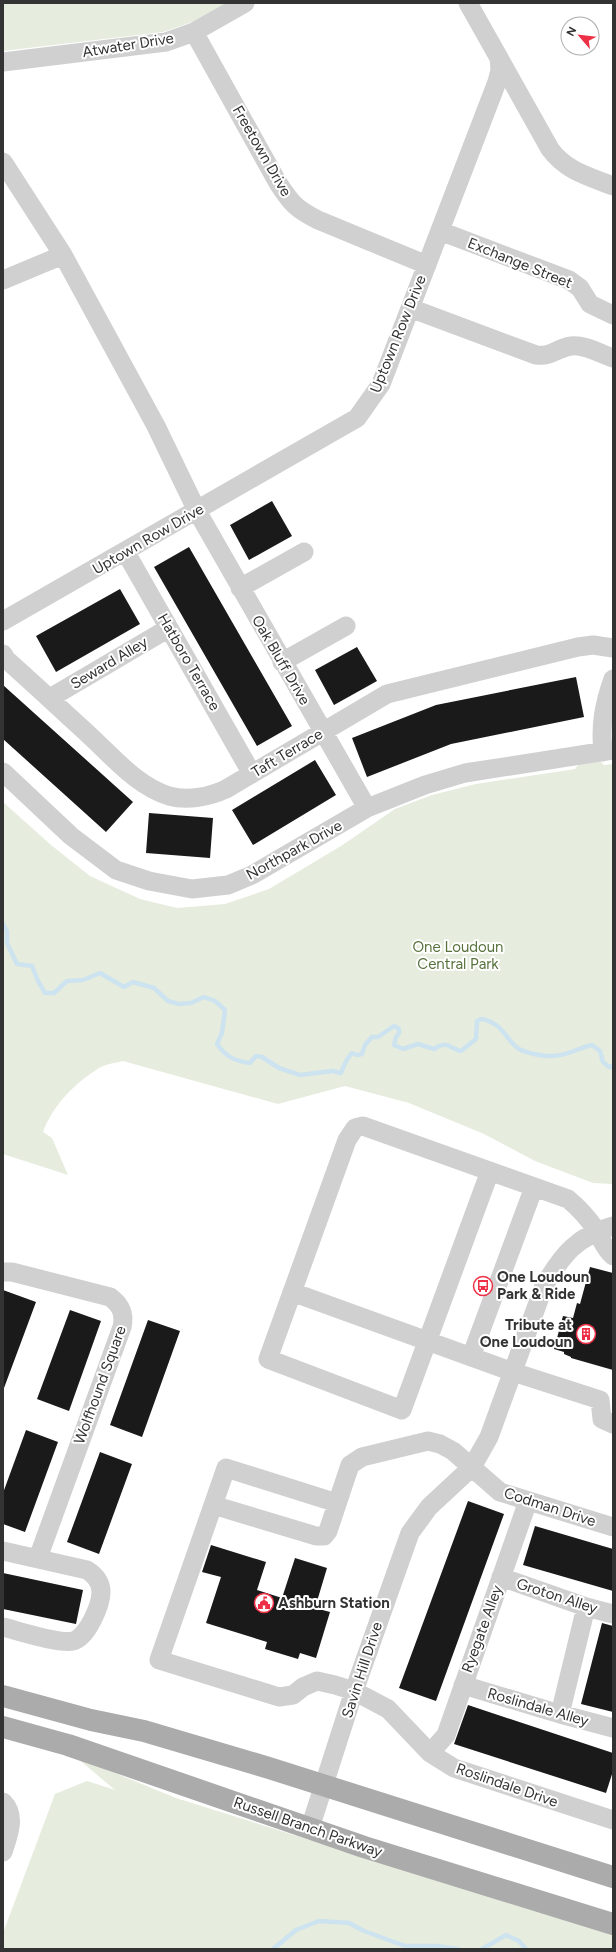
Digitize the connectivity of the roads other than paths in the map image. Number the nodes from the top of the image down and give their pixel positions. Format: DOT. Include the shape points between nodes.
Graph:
graph roads {
  1 [pos="245,3"];
  2 [pos="468,3"];
  3 [pos="194,32"];
  4 [pos="499,58"];
  5 [pos="3,62"];
  6 [pos="3,162"];
  7 [pos="613,186"];
  8 [pos="440,231"];
  9 [pos="63,254"];
  10 [pos="427,265"];
  11 [pos="3,280"];
  12 [pos="410,308"];
  13 [pos="613,315"];
  14 [pos="613,358"];
  15 [pos="197,511"];
  16 [pos="125,551"];
  17 [pos="304,552"];
  18 [pos="240,588"];
  19 [pos="3,621"];
  20 [pos="346,626"];
  21 [pos="169,628"];
  22 [pos="613,648"];
  23 [pos="3,654"];
  24 [pos="282,662"];
  25 [pos="613,679"];
  26 [pos="50,698"];
  27 [pos="322,732"];
  28 [pos="608,751"];
  29 [pos="3,772"];
  30 [pos="252,774"];
  31 [pos="367,808"];
  32 [pos="490,1171"];
  33 [pos="534,1187"];
  34 [pos="605,1229"];
  35 [pos="613,1256"];
  36 [pos="3,1272"];
  37 [pos="292,1292"];
  38 [pos="428,1341"];
  39 [pos="471,1357"];
  40 [pos="513,1372"];
  41 [pos="607,1396"];
  42 [pos="607,1422"];
  43 [pos="472,1467"];
  44 [pos="528,1501"];
  45 [pos="337,1503"];
  46 [pos="213,1505"];
  47 [pos="613,1527"];
  48 [pos="3,1551"];
  49 [pos="38,1558"];
  50 [pos="501,1577"];
  51 [pos="586,1607"];
  52 [pos="613,1614"];
  53 [pos="3,1627"];
  54 [pos="463,1685"];
  55 [pos="354,1691"];
  56 [pos="3,1696"];
  57 [pos="560,1714"];
  58 [pos="3,1727"];
  59 [pos="613,1728"];
  60 [pos="430,1753"];
  61 [pos="324,1786"];
  62 [pos="3,1802"];
  63 [pos="613,1820"];
  64 [pos="310,1828"];
  65 [pos="3,1852"];
  66 [pos="613,1877"];
  67 [pos="613,1924"];
  1 -- 3 [label="street, Atwater Drive"];
  2 -- 4 [label="street"];
  3 -- 5 [label="street, Atwater Drive" via="166,42"];
  3 -- 10 [label="street, Freetown Drive" via="292,204 318,220"];
  4 -- 7 [label="street" via="559,161 571,169"];
  4 -- 8 [label="street, Uptown Row Drive" via="500,70 492,97"];
  6 -- 9 [label="street, Oak Bluff Drive"];
  8 -- 10 [label="street, Uptown Row Drive"];
  8 -- 13 [label="street, Exchange Street" via="569,280 580,288 590,304"];
  9 -- 11 [label="street"];
  9 -- 15 [label="street, Oak Bluff Drive" via="156,426"];
  10 -- 12 [label="street, Uptown Row Drive"];
  12 -- 14 [label="street" via="536,355 544,356 578,346"];
  12 -- 15 [label="street, Uptown Row Drive" via="381,384 357,418"];
  15 -- 16 [label="street, Uptown Row Drive"];
  15 -- 18 [label="street, Oak Bluff Drive"];
  16 -- 19 [label="street, Uptown Row Drive"];
  16 -- 21 [label="street, Hatboro Terrace"];
  17 -- 18 [label="street"];
  18 -- 24 [label="street, Oak Bluff Drive"];
  20 -- 24 [label="street"];
  21 -- 26 [label="street, Seward Alley"];
  21 -- 30 [label="street, Hatboro Terrace"];
  22 -- 27 [label="street, Taft Terrace" via="593,645 578,647 387,694"];
  23 -- 26 [label="street, Taft Terrace"];
  24 -- 27 [label="street, Oak Bluff Drive"];
  25 -- 28 [label="street" via="602,714 601,731"];
  26 -- 30 [label="street, Taft Terrace" via="128,772 158,792 171,796 202,797 226,789"];
  27 -- 30 [label="street, Taft Terrace"];
  27 -- 31 [label="street, Oak Bluff Drive"];
  28 -- 31 [label="street, Northpark Drive" via="465,773 424,785"];
  29 -- 31 [label="street, Northpark Drive" via="71,836 116,870 149,881 192,889 228,885 252,875"];
  32 -- 33 [label="street"];
  32 -- 37 [label="street" via="364,1126 355,1128 347,1140"];
  32 -- 38 [label="street"];
  33 -- 34 [label="street" via="568,1199"];
  33 -- 39 [label="street"];
  34 -- 35 [label="street" via="605,1249"];
  34 -- 40 [label="street, Savin Hill Drive" via="568,1250 555,1266 544,1286"];
  36 -- 49 [label="street, Wolfhound Square" via="12,1272 110,1297 119,1305 124,1316"];
  37 -- 38 [label="street"];
  37 -- 38 [label="street" via="268,1360 402,1410"];
  38 -- 39 [label="street"];
  39 -- 40 [label="street"];
  40 -- 41 [label="street"];
  40 -- 43 [label="street, Savin Hill Drive" via="489,1437"];
  41 -- 42 [label="street"];
  43 -- 44 [label="street, Codman Drive" via="500,1492"];
  43 -- 45 [label="street, Codman Drive" via="453,1451 428,1441 362,1457 350,1465"];
  43 -- 55 [label="street, Savin Hill Drive" via="429,1508 410,1533"];
  44 -- 47 [label="street, Codman Drive"];
  44 -- 50 [label="street, Ryegate Alley"];
  45 -- 46 [label="street, Codman Drive" via="324,1536 316,1536"];
  45 -- 46 [label="street" via="226,1468"];
  46 -- 55 [label="street, Roslindale Drive" via="159,1660 279,1697 293,1695 317,1681"];
  48 -- 49 [label="street"];
  49 -- 53 [label="street" via="87,1570 96,1577 100,1584 101,1596 89,1629 77,1640 65,1641"];
  50 -- 51 [label="street, Groton Alley"];
  50 -- 54 [label="street, Ryegate Alley"];
  51 -- 52 [label="street, Groton Alley"];
  51 -- 57 [label="street"];
  54 -- 57 [label="street, Roslindale Alley"];
  54 -- 60 [label="street, Ryegate Alley" via="446,1735"];
  55 -- 60 [label="street, Roslindale Drive" via="388,1709"];
  55 -- 61 [label="street, Savin Hill Drive"];
  56 -- 61 [label="main road" via="144,1732"];
  57 -- 59 [label="street, Roslindale Alley"];
  58 -- 64 [label="main road, Russell Branch Parkway" via="68,1745"];
  60 -- 63 [label="street, Roslindale Drive" via="454,1768"];
  61 -- 64 [label="street, Savin Hill Drive"];
  61 -- 66 [label="main road"];
  62 -- 65 [label="street" via="11,1817"];
  64 -- 67 [label="main road, Russell Branch Parkway"];
}
